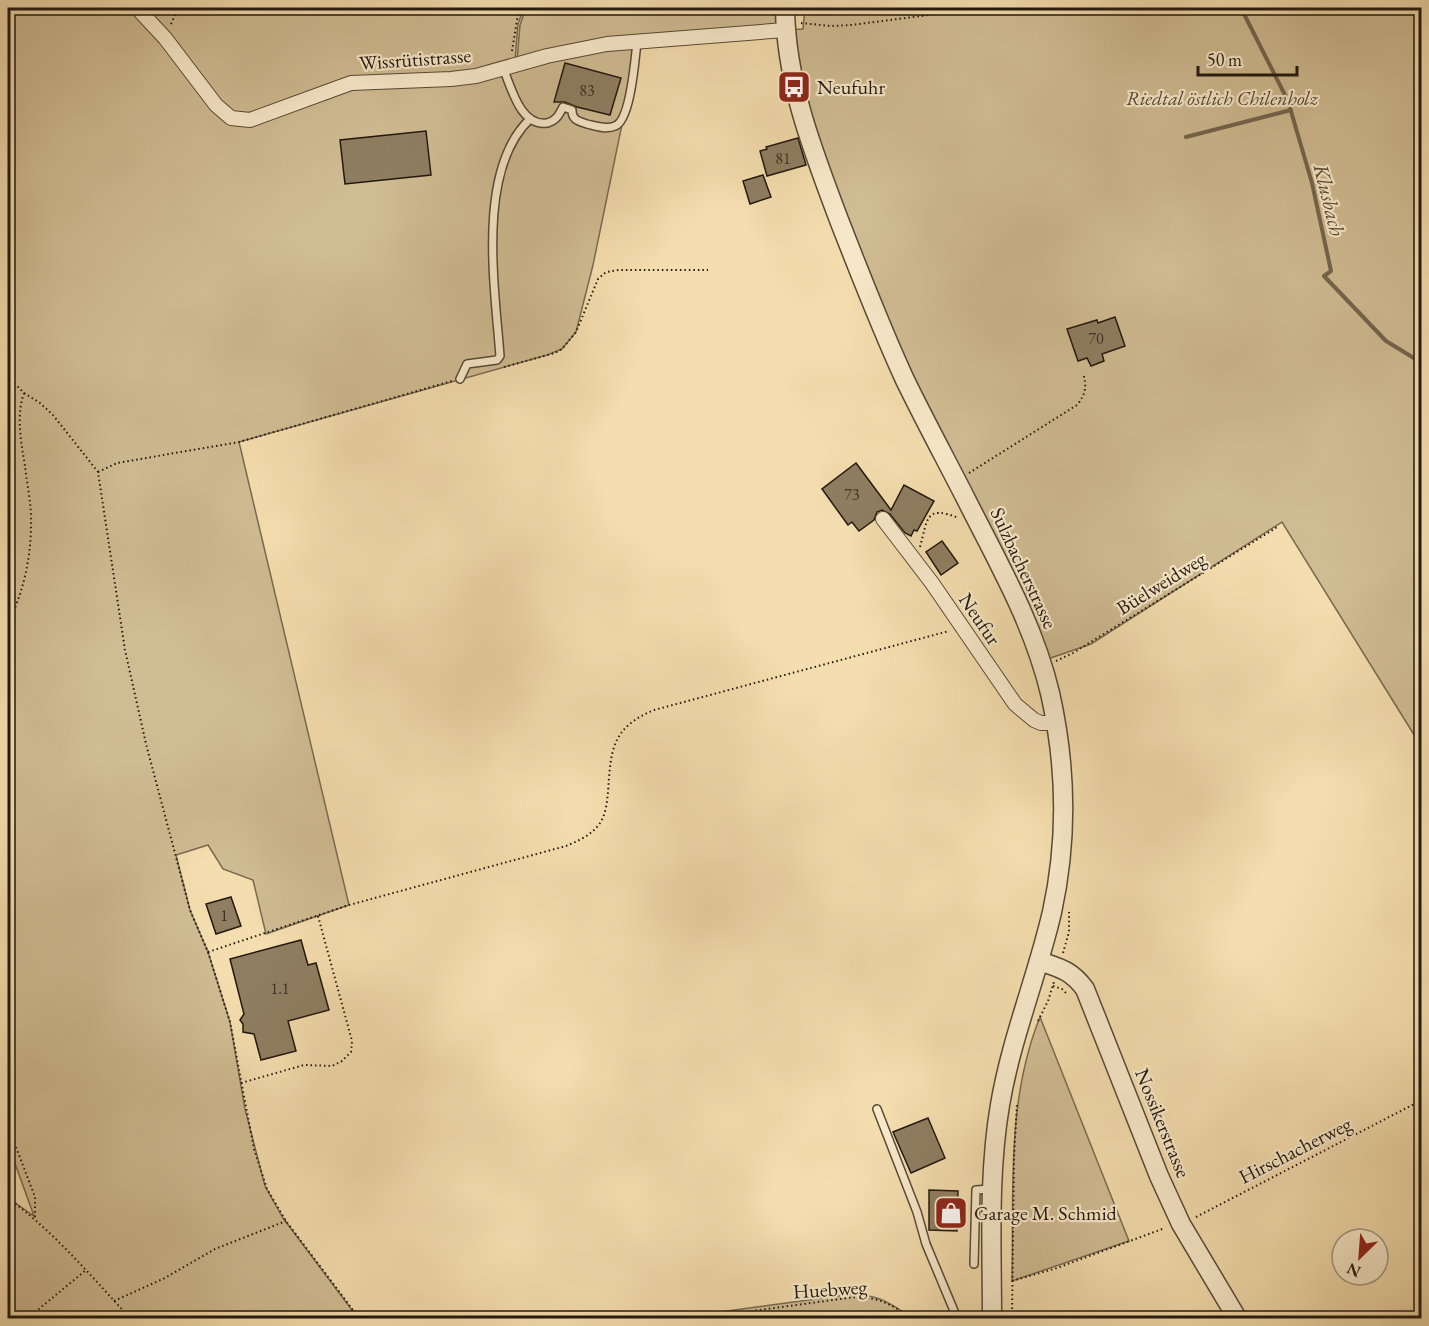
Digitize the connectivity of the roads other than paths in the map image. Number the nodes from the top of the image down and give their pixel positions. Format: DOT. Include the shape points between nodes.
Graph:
graph roads {
  1 [pos="137,8"];
  2 [pos="785,8"];
  3 [pos="792,26"];
  4 [pos="637,42"];
  5 [pos="506,67"];
  6 [pos="530,119"];
  7 [pos="460,379"];
  8 [pos="883,519"];
  9 [pos="1056,723"];
  10 [pos="1039,961"];
  11 [pos="877,1109"];
  12 [pos="993,1189"];
  13 [pos="974,1264"];
  14 [pos="957,1318"];
  15 [pos="992,1318"];
  16 [pos="1237,1318"];
  1 -- 5 [label="street, Wissrütistrasse" via="231,118 250,120 351,83 451,79"];
  2 -- 3 [label="street, Sulzbacherstrasse"];
  3 -- 4 [label="street, Wissrütistrasse"];
  3 -- 9 [label="street, Sulzbacherstrasse" via="794,87 804,124 864,285 904,378 1022,607 1042,662"];
  4 -- 5 [label="street, Wissrütistrasse" via="576,50"];
  4 -- 6 [label="lane" via="627,106 618,125 606,128 576,121 572,110 563,107 555,121 542,123"];
  5 -- 6 [label="lane" via="520,108"];
  6 -- 7 [label="lane" via="508,146 494,210 500,356 492,362 467,364"];
  8 -- 9 [label="street, Neufur" via="1021,711 1041,723"];
  9 -- 10 [label="street, Sulzbacherstrasse" via="1064,829 1052,910"];
  10 -- 12 [label="street, Sulzbacherstrasse" via="1000,1103"];
  10 -- 16 [label="street, Nossikerstrasse" via="1068,971 1085,989 1181,1224"];
  11 -- 14 [label="lane"];
  12 -- 13 [label="lane" via="976,1190"];
  12 -- 15 [label="street, Sulzbacherstrasse"];
}
